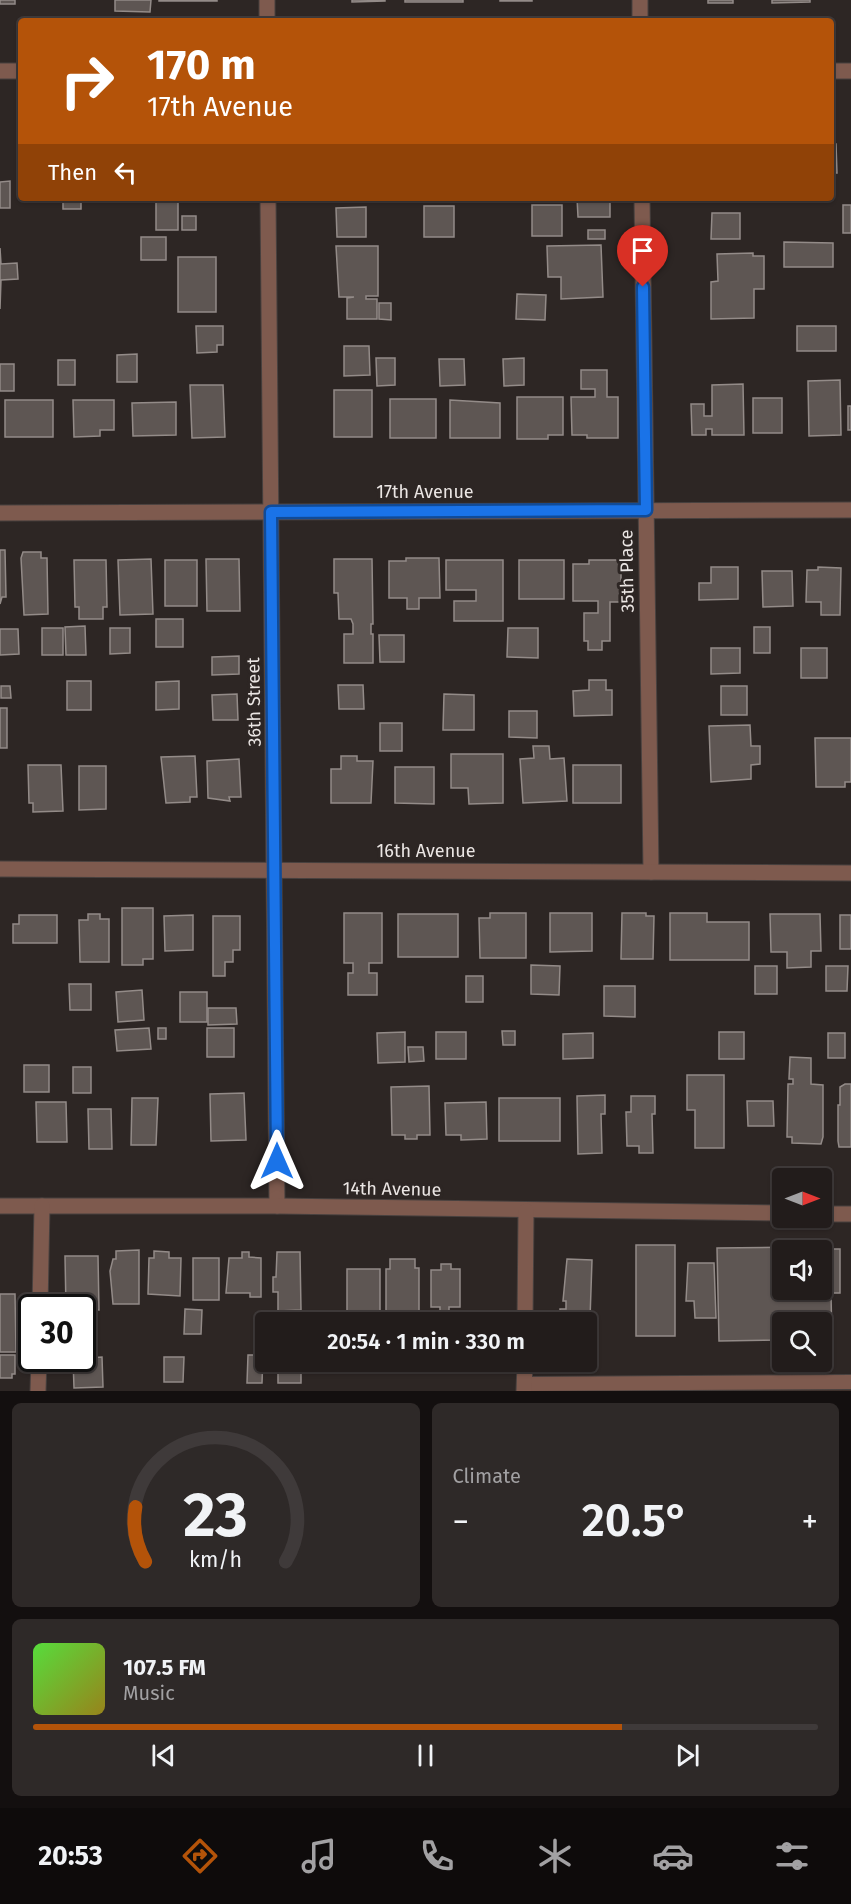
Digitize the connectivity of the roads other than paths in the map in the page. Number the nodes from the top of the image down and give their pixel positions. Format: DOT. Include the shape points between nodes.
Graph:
graph roads {
  1 [pos="267,0"];
  2 [pos="640,0"];
  3 [pos="267,18"];
  4 [pos="640,18"];
  5 [pos="0,71"];
  6 [pos="18,71"];
  7 [pos="834,71"];
  8 [pos="851,71"];
  9 [pos="268,201"];
  10 [pos="642,201"];
  11 [pos="646,510"];
  12 [pos="851,510"];
  13 [pos="271,512"];
  14 [pos="0,513"];
  15 [pos="0,869"];
  16 [pos="275,870"];
  17 [pos="651,872"];
  18 [pos="851,873"];
  19 [pos="0,1206"];
  20 [pos="42,1206"];
  21 [pos="277,1206"];
  22 [pos="526,1211"];
  23 [pos="772,1213"];
  24 [pos="832,1214"];
  25 [pos="851,1214"];
  26 [pos="40,1294"];
  27 [pos="525,1312"];
  28 [pos="39,1372"];
  29 [pos="525,1372"];
  30 [pos="851,1382"];
  31 [pos="524,1387"];
  32 [pos="38,1391"];
  1 -- 3 [label="street"];
  2 -- 4 [label="street"];
  5 -- 6 [label="street"];
  7 -- 8 [label="street"];
  9 -- 13 [label="street, 36th Street"];
  10 -- 11 [label="street, 35th Place"];
  11 -- 12 [label="street, 17th Avenue"];
  11 -- 13 [label="street, 17th Avenue"];
  11 -- 17 [label="street, 35th Place"];
  13 -- 14 [label="street, 17th Avenue"];
  13 -- 16 [label="street, 36th Street"];
  15 -- 16 [label="street, 16th Avenue"];
  16 -- 17 [label="street, 16th Avenue"];
  16 -- 21 [label="street, 36th Street"];
  17 -- 18 [label="street, 16th Avenue"];
  19 -- 20 [label="street, 14th Avenue"];
  20 -- 21 [label="street, 14th Avenue"];
  20 -- 26 [label="street"];
  21 -- 22 [label="street, 14th Avenue"];
  22 -- 23 [label="street, 14th Avenue"];
  22 -- 27 [label="street"];
  24 -- 25 [label="street"];
  28 -- 32 [label="street"];
  29 -- 31 [label="street"];
  30 -- 31 [label="lane"];
}
